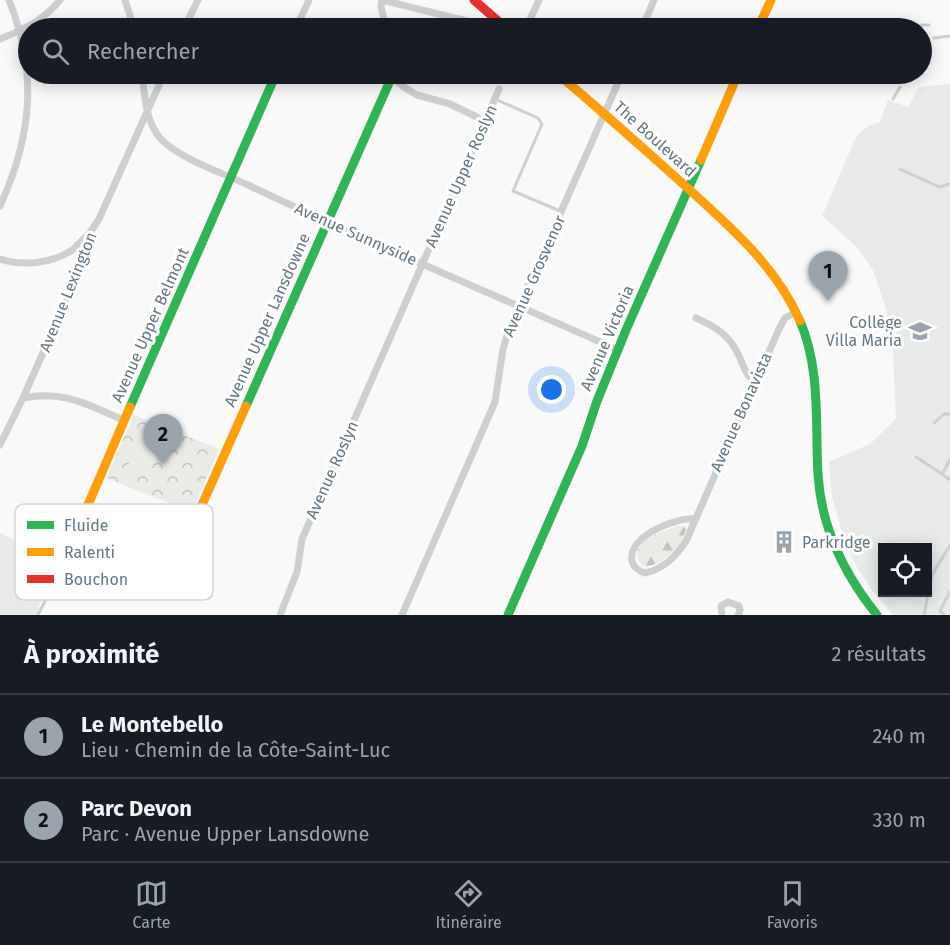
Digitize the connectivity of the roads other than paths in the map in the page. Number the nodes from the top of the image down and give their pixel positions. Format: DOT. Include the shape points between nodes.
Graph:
graph roads {
  1 [pos="9,0"];
  2 [pos="60,0"];
  3 [pos="125,0"];
  4 [pos="198,0"];
  5 [pos="309,0"];
  6 [pos="382,0"];
  7 [pos="474,0"];
  8 [pos="539,0"];
  9 [pos="654,0"];
  10 [pos="771,0"];
  11 [pos="41,18"];
  12 [pos="131,18"];
  13 [pos="189,18"];
  14 [pos="301,18"];
  15 [pos="384,18"];
  16 [pos="455,18"];
  17 [pos="494,18"];
  18 [pos="531,18"];
  19 [pos="646,18"];
  20 [pos="763,18"];
  21 [pos="18,25"];
  22 [pos="18,32"];
  23 [pos="950,36"];
  24 [pos="934,38"];
  25 [pos="0,39"];
  26 [pos="28,84"];
  27 [pos="143,84"];
  28 [pos="159,84"];
  29 [pos="272,84"];
  30 [pos="389,84"];
  31 [pos="402,84"];
  32 [pos="570,84"];
  33 [pos="618,84"];
  34 [pos="734,84"];
  35 [pos="900,87"];
  36 [pos="499,89"];
  37 [pos="495,99"];
  38 [pos="893,99"];
  39 [pos="147,111"];
  40 [pos="604,114"];
  41 [pos="485,121"];
  42 [pos="900,170"];
  43 [pos="231,177"];
  44 [pos="950,184"];
  45 [pos="688,188"];
  46 [pos="0,206"];
  47 [pos="562,212"];
  48 [pos="327,221"];
  49 [pos="89,234"];
  50 [pos="0,259"];
  51 [pos="422,264"];
  52 [pos="519,307"];
  53 [pos="796,312"];
  54 [pos="696,318"];
  55 [pos="393,329"];
  56 [pos="618,350"];
  57 [pos="755,381"];
  58 [pos="23,398"];
  59 [pos="950,414"];
  60 [pos="124,420"];
  61 [pos="934,423"];
  62 [pos="0,445"];
  63 [pos="916,457"];
  64 [pos="950,460"];
  65 [pos="942,474"];
  66 [pos="950,480"];
  67 [pos="87,504"];
  68 [pos="202,504"];
  69 [pos="695,519"];
  70 [pos="950,545"];
  71 [pos="950,591"];
  72 [pos="46,600"];
  73 [pos="950,612"];
  74 [pos="38,615"];
  75 [pos="280,615"];
  76 [pos="402,615"];
  77 [pos="508,615"];
  78 [pos="722,615"];
  79 [pos="738,615"];
  80 [pos="877,615"];
  81 [pos="924,615"];
  82 [pos="945,615"];
  1 -- 21 [label="street"];
  2 -- 11 [label="street"];
  3 -- 12 [label="street"];
  4 -- 13 [label="street"];
  5 -- 14 [label="street"];
  6 -- 15 [label="street"];
  6 -- 16 [label="street"];
  7 -- 17 [label="street"];
  8 -- 18 [label="street"];
  9 -- 19 [label="street"];
  10 -- 20 [label="street"];
  22 -- 25 [label="street"];
  23 -- 24 [label="lane"];
  26 -- 46 [label="street" via="27,118 17,164"];
  27 -- 39 [label="street, Avenue Sunnyside"];
  28 -- 39 [label="street, Avenue Lexington"];
  29 -- 43 [label="street, Avenue Upper Belmont"];
  30 -- 48 [label="street, Avenue Upper Lansdowne"];
  31 -- 41 [label="street" via="411,92 450,104"];
  32 -- 40 [label="street, The Boulevard"];
  33 -- 40 [label="street, Avenue Grosvenor"];
  34 -- 45 [label="street, Avenue Victoria"];
  35 -- 38 [label="lane"];
  36 -- 37 [label="street, Avenue Upper Roslyn"];
  37 -- 41 [label="street, Avenue Upper Roslyn"];
  37 -- 47 [label="lane" via="542,122 513,191"];
  39 -- 43 [label="street, Avenue Sunnyside" via="162,140"];
  39 -- 49 [label="street, Avenue Lexington"];
  40 -- 45 [label="street, The Boulevard"];
  40 -- 47 [label="street, Avenue Grosvenor"];
  41 -- 51 [label="street, Avenue Upper Roslyn"];
  42 -- 44 [label="lane" via="939,187"];
  43 -- 48 [label="street, Avenue Sunnyside"];
  43 -- 60 [label="street, Avenue Upper Belmont"];
  45 -- 53 [label="street, The Boulevard" via="766,264"];
  45 -- 56 [label="street, Avenue Victoria"];
  47 -- 52 [label="street, Avenue Grosvenor"];
  48 -- 51 [label="street, Avenue Sunnyside"];
  48 -- 68 [label="street, Avenue Upper Lansdowne"];
  49 -- 50 [label="street" via="72,250 53,258 27,263"];
  49 -- 58 [label="street, Avenue Lexington" via="84,260"];
  51 -- 52 [label="street, Avenue Sunnyside"];
  51 -- 55 [label="street, Avenue Upper Roslyn"];
  52 -- 56 [label="street, Avenue Sunnyside"];
  52 -- 76 [label="street, Avenue Grosvenor" via="505,338 495,402"];
  53 -- 57 [label="street, Avenue Bonavista" via="782,321"];
  53 -- 80 [label="street, The Boulevard" via="816,378 818,474 826,522 848,576"];
  54 -- 57 [label="street" via="716,327 729,339 747,375"];
  55 -- 75 [label="street, Avenue Roslyn" via="302,539 295,579"];
  56 -- 77 [label="street, Avenue Victoria" via="582,446"];
  57 -- 69 [label="street, Avenue Bonavista"];
  58 -- 60 [label="street" via="64,396"];
  58 -- 62 [label="street, Avenue Lexington"];
  59 -- 61 [label="lane"];
  60 -- 67 [label="street, Avenue Upper Belmont"];
  63 -- 65 [label="lane"];
  64 -- 65 [label="lane"];
  65 -- 66 [label="lane"];
  69 -- 69 [label="street, Avenue Bonavista" via="680,520 642,537 632,552 636,568 648,572 672,559 686,541"];
  70 -- 81 [label="lane" via="932,575"];
  71 -- 82 [label="lane" via="940,611"];
  72 -- 74 [label="lane"];
  73 -- 82 [label="lane"];
  78 -- 79 [label="street" via="721,606 728,602 739,606"];
}
